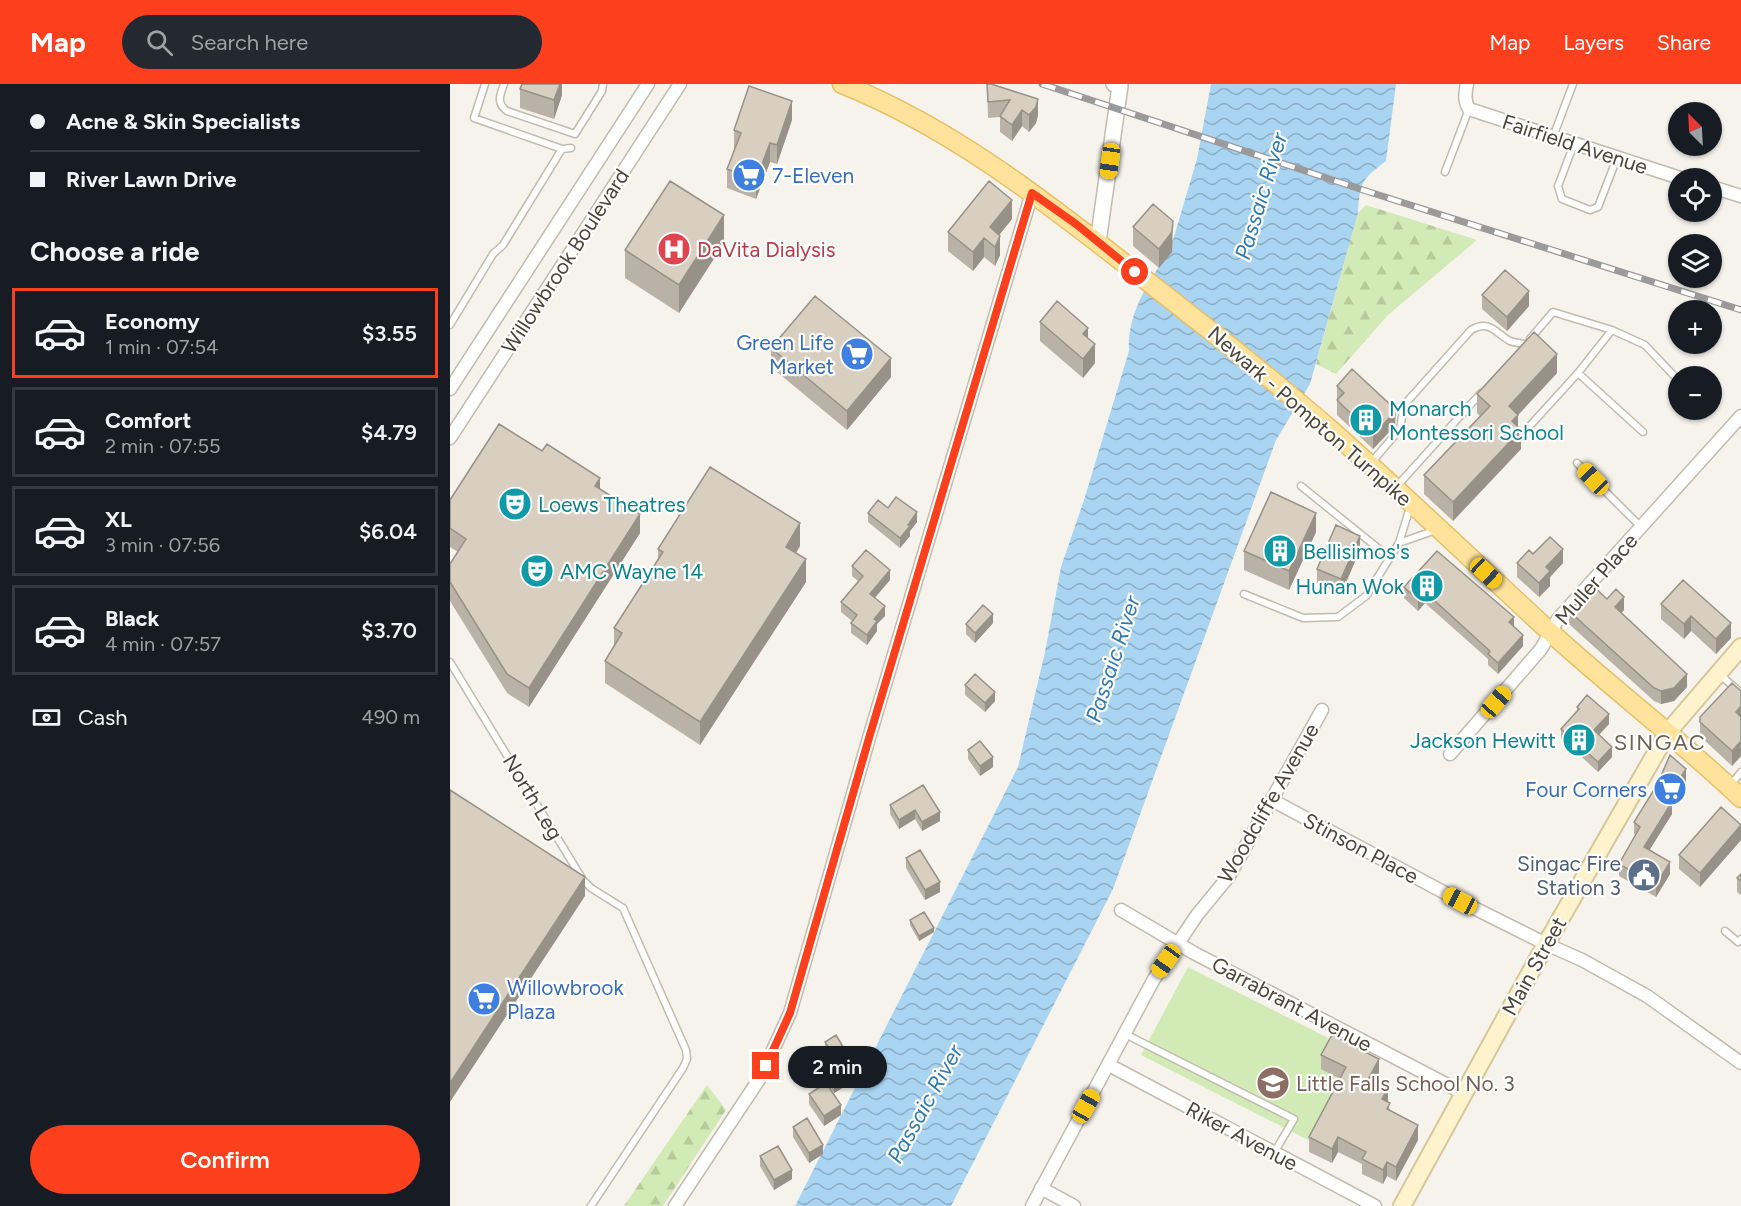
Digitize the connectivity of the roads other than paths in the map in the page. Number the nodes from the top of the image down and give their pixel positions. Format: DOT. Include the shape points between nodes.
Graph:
graph roads {
  1 [pos="485,84"];
  2 [pos="504,84"];
  3 [pos="603,84"];
  4 [pos="648,84"];
  5 [pos="680,84"];
  6 [pos="842,84"];
  7 [pos="1467,84"];
  8 [pos="1573,84"];
  9 [pos="1118,85"];
  10 [pos="1469,109"];
  11 [pos="1553,137"];
  12 [pos="1574,144"];
  13 [pos="571,148"];
  14 [pos="562,150"];
  15 [pos="1617,158"];
  16 [pos="1445,172"];
  17 [pos="1668,174"];
  18 [pos="1722,191"];
  19 [pos="1032,193"];
  20 [pos="1741,196"];
  21 [pos="1098,242"];
  22 [pos="450,326"];
  23 [pos="1612,330"];
  24 [pos="1525,344"];
  25 [pos="1517,353"];
  26 [pos="1668,369"];
  27 [pos="1578,373"];
  28 [pos="1487,386"];
  29 [pos="450,389"];
  30 [pos="1741,416"];
  31 [pos="1527,429"];
  32 [pos="1643,432"];
  33 [pos="450,438"];
  34 [pos="1577,463"];
  35 [pos="1369,465"];
  36 [pos="1301,486"];
  37 [pos="1395,489"];
  38 [pos="1411,504"];
  39 [pos="1641,527"];
  40 [pos="1438,529"];
  41 [pos="1399,543"];
  42 [pos="1389,557"];
  43 [pos="1244,594"];
  44 [pos="1550,632"];
  45 [pos="1741,648"];
  46 [pos="450,662"];
  47 [pos="1718,673"];
  48 [pos="1741,693"];
  49 [pos="1322,710"];
  50 [pos="1668,732"];
  51 [pos="1450,754"];
  52 [pos="1738,789"];
  53 [pos="1272,800"];
  54 [pos="1121,910"];
  55 [pos="1725,931"];
  56 [pos="1741,939"];
  57 [pos="1178,944"];
  58 [pos="1545,945"];
  59 [pos="1125,1034"];
  60 [pos="1741,1063"];
  61 [pos="1109,1065"];
  62 [pos="1465,1094"];
  63 [pos="1274,1153"];
  64 [pos="1041,1188"];
  65 [pos="591,1206"];
  66 [pos="675,1206"];
  67 [pos="1032,1206"];
  68 [pos="1074,1206"];
  69 [pos="1375,1206"];
  70 [pos="1402,1206"];
  1 -- 14 [label="lane" via="474,117"];
  2 -- 3 [label="lane" via="499,98 507,111 575,134"];
  4 -- 29 [label="street, Willowbrook Boulevard"];
  5 -- 33 [label="street, Willowbrook Boulevard"];
  6 -- 19 [label="main road, Newark - Pompton Turnpike" via="928,126"];
  7 -- 10 [label="street"];
  8 -- 11 [label="lane"];
  9 -- 21 [label="street"];
  10 -- 11 [label="street, Fairfield Avenue"];
  10 -- 16 [label="lane"];
  11 -- 12 [label="street, Fairfield Avenue"];
  12 -- 15 [label="street, Fairfield Avenue"];
  12 -- 15 [label="lane" via="1558,186 1562,199 1590,210 1598,207"];
  13 -- 14 [label="lane"];
  14 -- 22 [label="lane"];
  15 -- 17 [label="street, Fairfield Avenue"];
  18 -- 20 [label="street"];
  19 -- 21 [label="main road, Newark - Pompton Turnpike"];
  19 -- 66 [label="street" via="790,1013 760,1077"];
  21 -- 35 [label="main road, Newark - Pompton Turnpike" via="1207,327"];
  23 -- 24 [label="lane" via="1553,312"];
  23 -- 26 [label="lane" via="1645,345"];
  23 -- 27 [label="lane"];
  24 -- 25 [label="lane"];
  24 -- 35 [label="lane" via="1511,341 1491,327 1471,330 1404,405 1400,429"];
  27 -- 31 [label="lane"];
  27 -- 32 [label="lane"];
  28 -- 37 [label="lane"];
  30 -- 39 [label="street, Muller Place"];
  34 -- 39 [label="lane"];
  35 -- 37 [label="main road, Newark - Pompton Turnpike"];
  36 -- 42 [label="lane"];
  37 -- 38 [label="main road, Newark - Pompton Turnpike"];
  38 -- 40 [label="main road, Newark - Pompton Turnpike"];
  38 -- 41 [label="lane"];
  39 -- 44 [label="street, Muller Place"];
  40 -- 41 [label="lane"];
  40 -- 44 [label="main road, Newark - Pompton Turnpike"];
  41 -- 42 [label="lane"];
  42 -- 43 [label="lane" via="1366,596 1338,618 1303,618"];
  44 -- 50 [label="main road, Newark - Pompton Turnpike"];
  44 -- 51 [label="street, Muller Place" via="1541,649"];
  45 -- 47 [label="main road, Main Street"];
  46 -- 65 [label="lane, North Leg" via="583,880 623,908 686,1050 683,1068"];
  47 -- 48 [label="lane"];
  47 -- 50 [label="main road, Main Street"];
  49 -- 53 [label="street, Woodcliffe Avenue"];
  50 -- 52 [label="main road, Newark - Pompton Turnpike"];
  50 -- 58 [label="main road, Main Street"];
  53 -- 57 [label="street, Woodcliffe Avenue" via="1229,876"];
  53 -- 58 [label="street, Stinson Place"];
  54 -- 57 [label="street, Garrabrant Avenue"];
  55 -- 56 [label="lane" via="1738,942"];
  57 -- 59 [label="street, Woodcliffe Avenue"];
  57 -- 62 [label="street, Garrabrant Avenue"];
  58 -- 60 [label="street, Stinson Place" via="1582,960 1647,996"];
  58 -- 62 [label="main road, Main Street"];
  59 -- 61 [label="street, Woodcliffe Avenue"];
  59 -- 63 [label="lane" via="1294,1119"];
  61 -- 63 [label="street, Riker Avenue"];
  61 -- 64 [label="street, Woodcliffe Avenue"];
  62 -- 70 [label="main road, Main Street"];
  63 -- 69 [label="street, Riker Avenue"];
  64 -- 67 [label="street, Woodcliffe Avenue"];
  64 -- 68 [label="street"];
}
